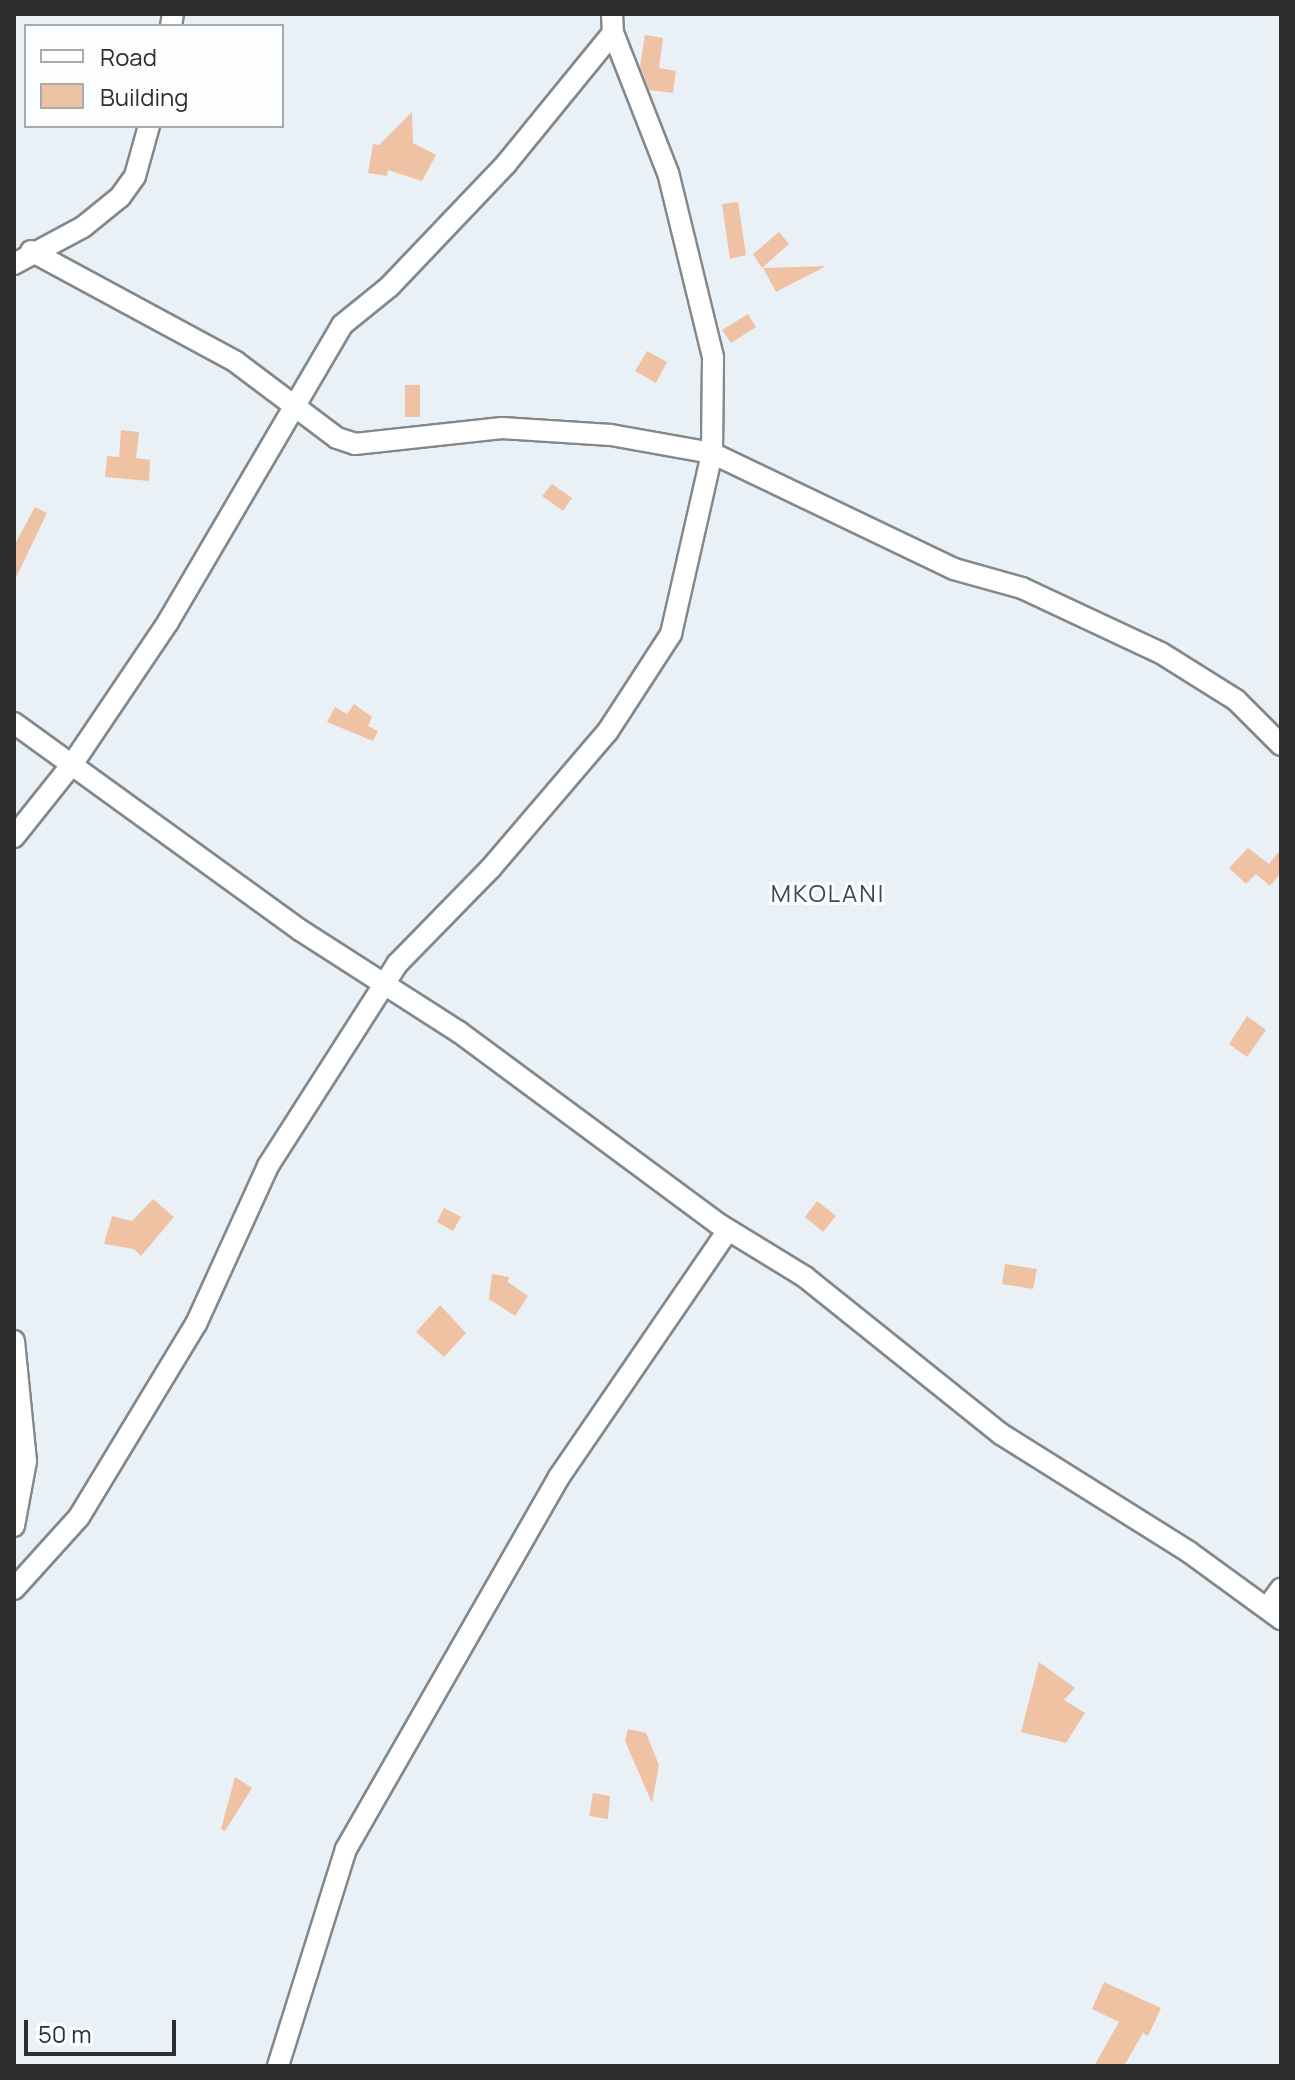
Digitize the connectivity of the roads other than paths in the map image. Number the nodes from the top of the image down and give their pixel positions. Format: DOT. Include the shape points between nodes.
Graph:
graph roads {
  1 [pos="612,23"];
  2 [pos="148,128"];
  3 [pos="31,251"];
  4 [pos="14,264"];
  5 [pos="295,403"];
  6 [pos="712,453"];
  7 [pos="14,723"];
  8 [pos="1281,745"];
  9 [pos="73,763"];
  10 [pos="14,837"];
  11 [pos="384,984"];
  12 [pos="728,1230"];
  13 [pos="14,1341"];
  14 [pos="14,1526"];
  15 [pos="14,1589"];
  16 [pos="1281,1589"];
  17 [pos="1274,1613"];
  18 [pos="278,2066"];
  1 -- 5 [label="street" via="506,164 389,287 342,325"];
  1 -- 6 [label="street" via="668,173 706,321 716,409"];
  2 -- 3 [label="street" via="135,176 120,197 83,227"];
  3 -- 4 [label="street"];
  3 -- 5 [label="street" via="236,362"];
  5 -- 6 [label="street" via="337,438 355,444 502,428 611,435"];
  5 -- 9 [label="street" via="168,622"];
  6 -- 8 [label="street" via="954,569 1022,588 1161,653 1236,700"];
  6 -- 11 [label="street" via="671,634 651,672 491,868 397,964"];
  7 -- 9 [label="street"];
  9 -- 10 [label="street"];
  9 -- 11 [label="street" via="202,861"];
  11 -- 12 [label="street" via="459,1032"];
  11 -- 15 [label="street" via="268,1166 196,1324 79,1517"];
  12 -- 17 [label="street" via="805,1277 1001,1434 1189,1552"];
  12 -- 18 [label="street" via="559,1477 346,1849"];
  13 -- 14 [label="street" via="26,1461"];
  16 -- 17 [label="street"];
}
